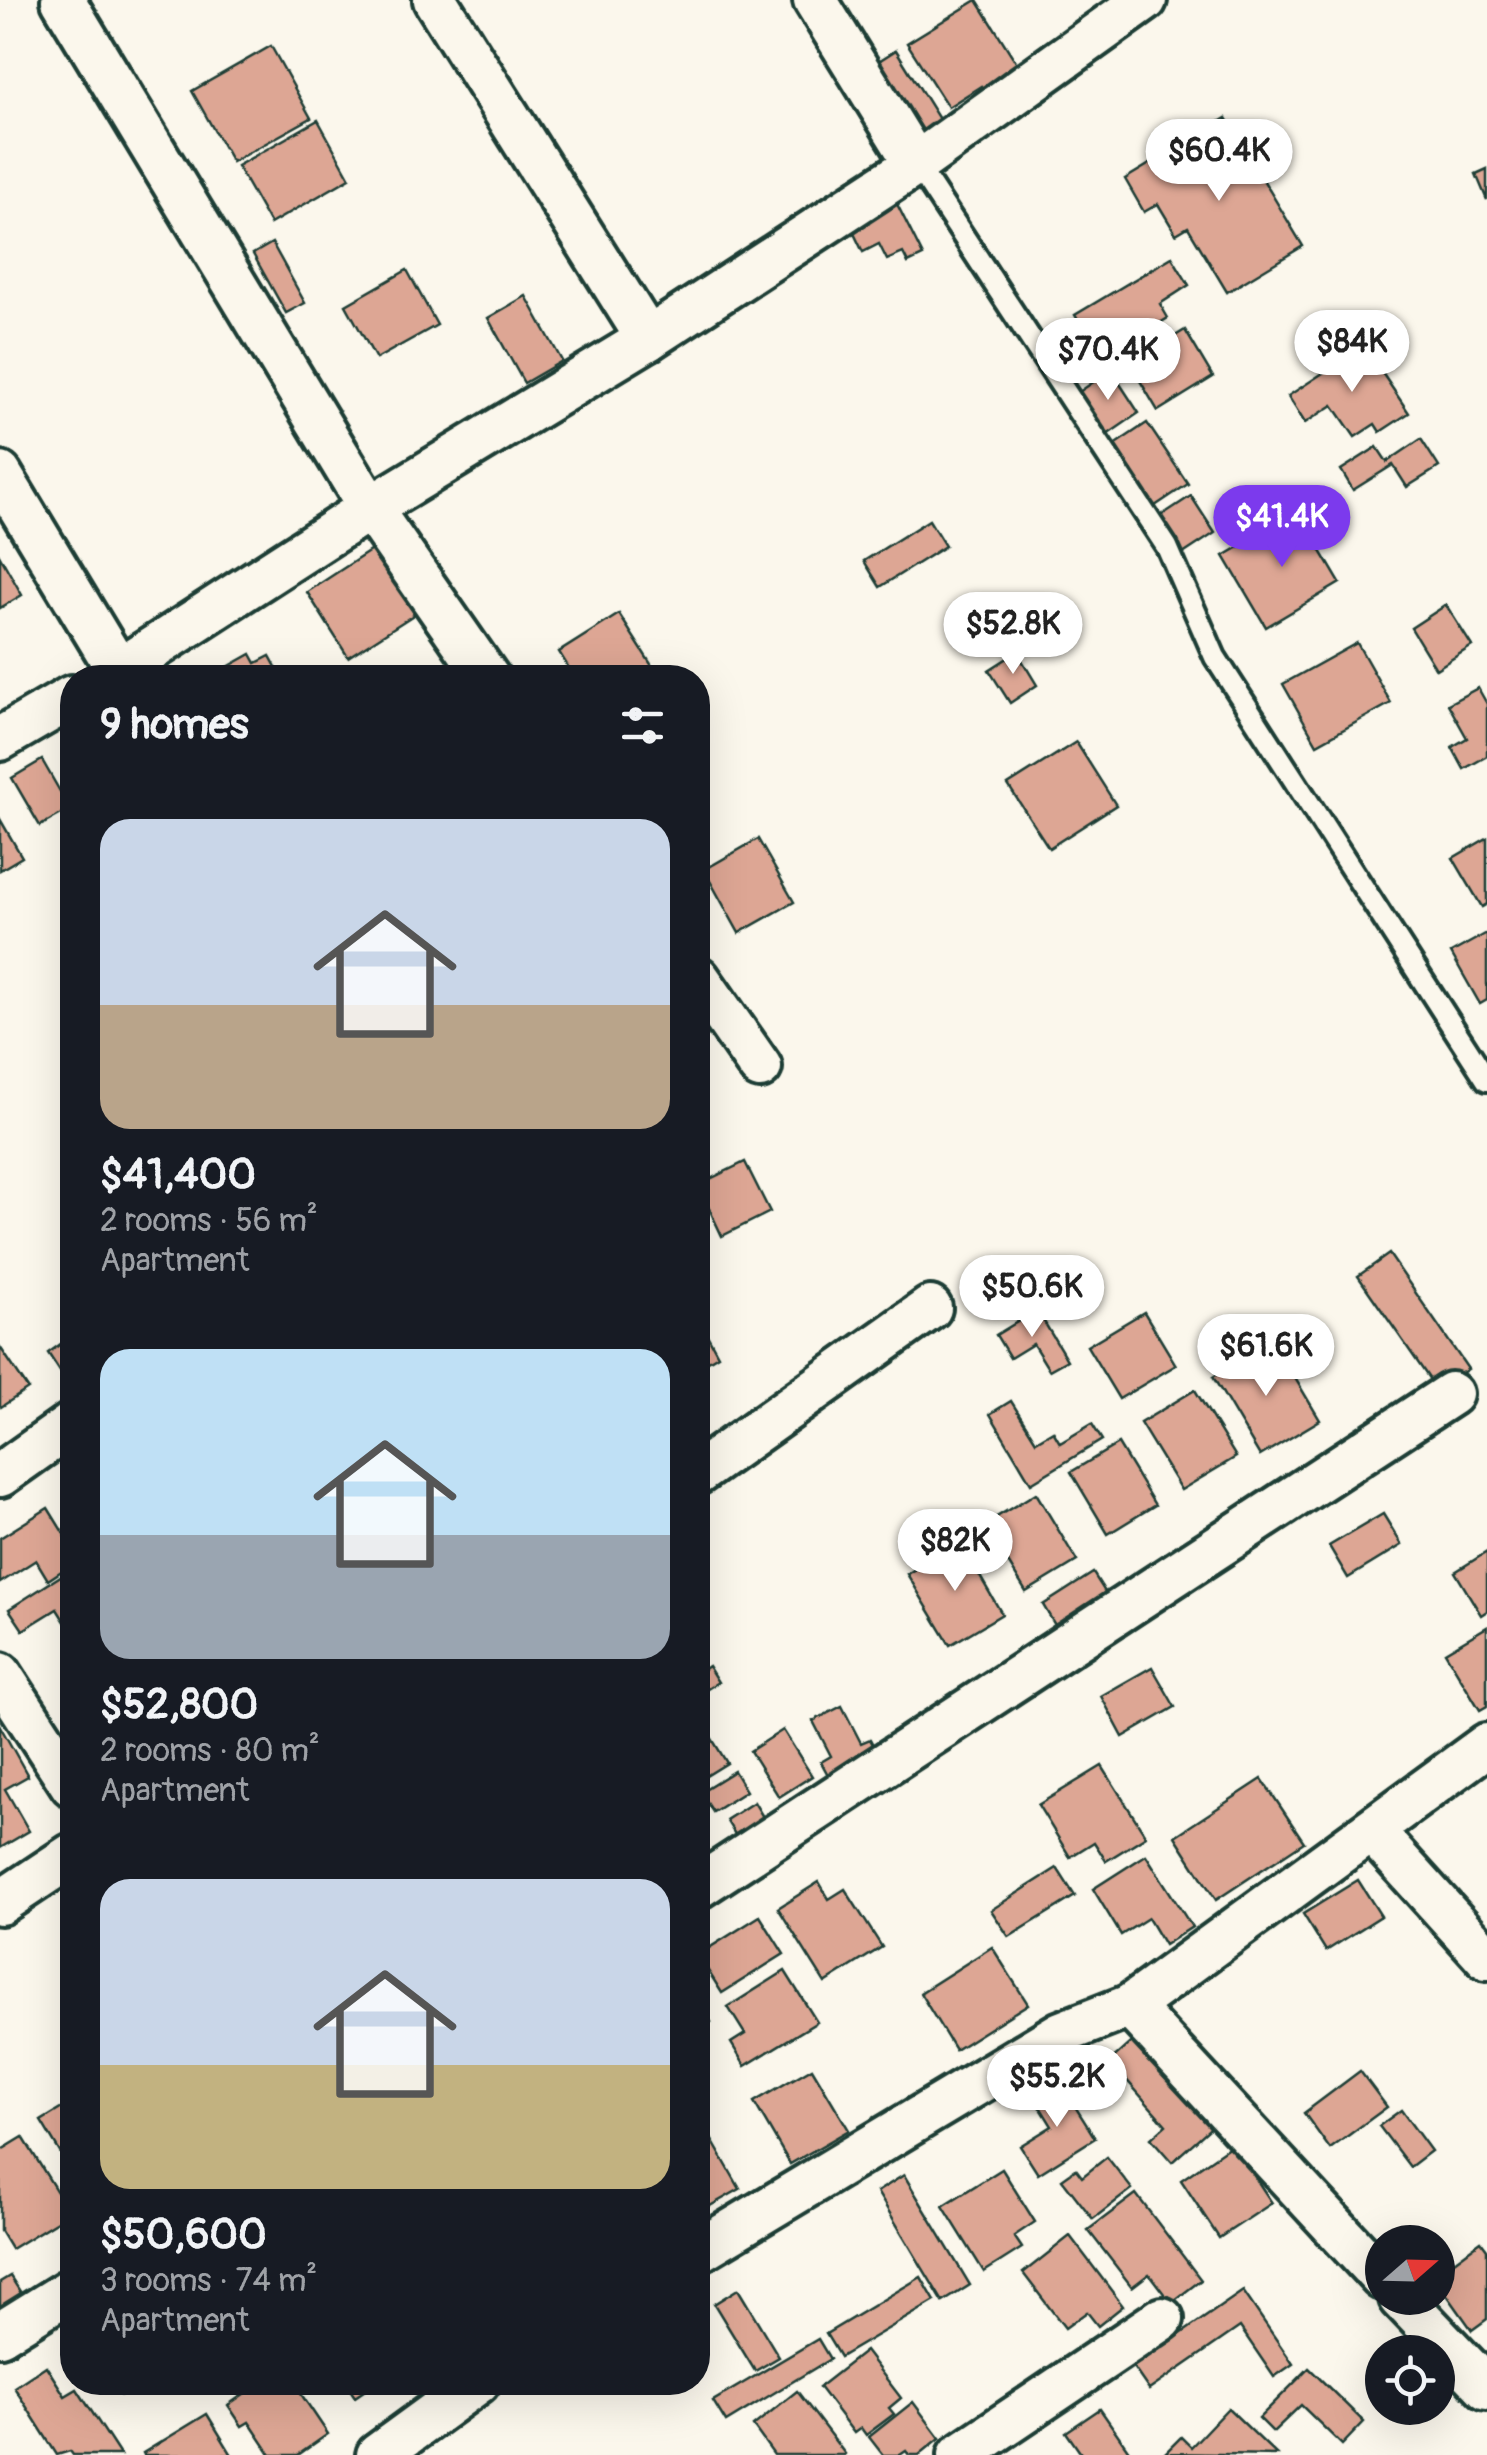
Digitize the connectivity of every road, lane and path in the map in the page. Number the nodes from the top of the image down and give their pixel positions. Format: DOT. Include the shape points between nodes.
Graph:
graph roads {
  1 [pos="62,0"];
  2 [pos="435,0"];
  3 [pos="815,0"];
  4 [pos="1145,0"];
  5 [pos="916,164"];
  6 [pos="648,339"];
  7 [pos="0,474"];
  8 [pos="370,508"];
  9 [pos="110,665"];
  10 [pos="131,665"];
  11 [pos="479,665"];
  12 [pos="60,705"];
  13 [pos="0,739"];
  14 [pos="710,995"];
  15 [pos="760,1067"];
  16 [pos="1487,1080"];
  17 [pos="930,1308"];
  18 [pos="1451,1394"];
  19 [pos="60,1433"];
  20 [pos="710,1464"];
  21 [pos="0,1476"];
  22 [pos="0,1674"];
  23 [pos="1487,1745"];
  24 [pos="60,1766"];
  25 [pos="1372,1831"];
  26 [pos="60,1863"];
  27 [pos="710,1879"];
  28 [pos="0,1903"];
  29 [pos="1487,1958"];
  30 [pos="1130,2006"];
  31 [pos="710,2244"];
  32 [pos="1365,2260"];
  33 [pos="60,2296"];
  34 [pos="1417,2315"];
  35 [pos="1162,2319"];
  36 [pos="0,2334"];
  37 [pos="1487,2388"];
  38 [pos="456,2395"];
  39 [pos="378,2455"];
  40 [pos="960,2455"];
  1 -- 8 [label="street"];
  2 -- 6 [label="street"];
  3 -- 5 [label="street"];
  4 -- 5 [label="street"];
  5 -- 6 [label="street"];
  5 -- 16 [label="lane" via="1167,547 1215,657"];
  6 -- 8 [label="street"];
  7 -- 9 [label="street"];
  8 -- 10 [label="street"];
  8 -- 11 [label="street"];
  12 -- 13 [label="street"];
  14 -- 15 [label="street"];
  17 -- 20 [label="street"];
  18 -- 27 [label="street"];
  19 -- 21 [label="street"];
  22 -- 24 [label="street"];
  23 -- 25 [label="street"];
  25 -- 29 [label="street"];
  25 -- 30 [label="street"];
  26 -- 28 [label="street"];
  30 -- 31 [label="street" via="1061,2033"];
  30 -- 32 [label="street"];
  33 -- 36 [label="street"];
  34 -- 37 [label="street"];
  35 -- 40 [label="street"];
  38 -- 39 [label="street"];
}
